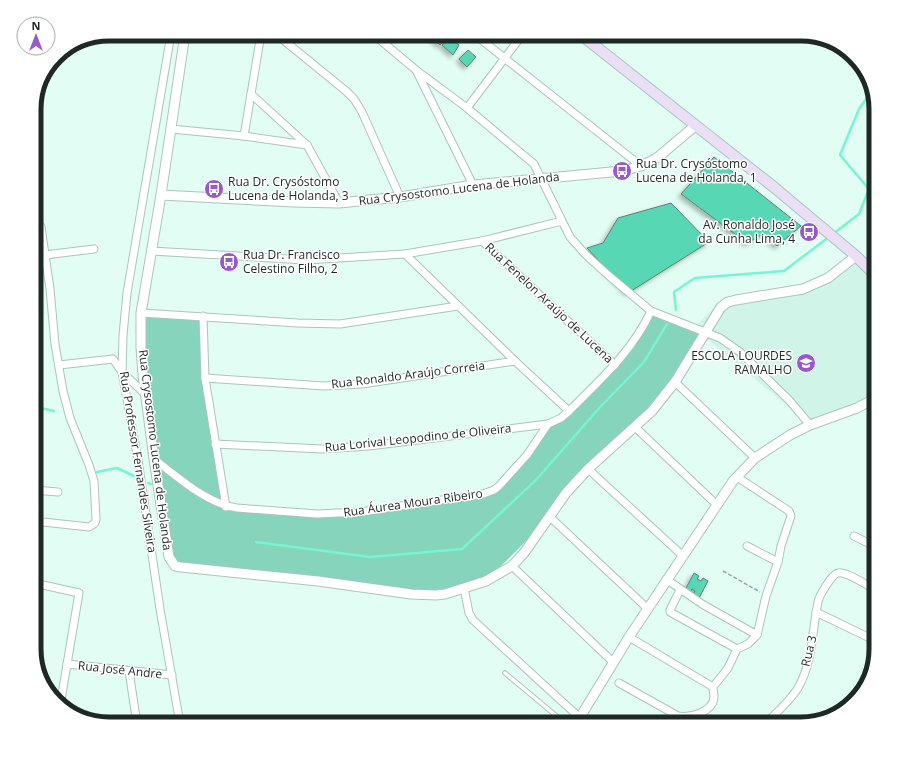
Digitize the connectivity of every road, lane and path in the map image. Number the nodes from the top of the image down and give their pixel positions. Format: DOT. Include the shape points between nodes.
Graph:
graph roads {
  1 [pos="170,41"];
  2 [pos="184,41"];
  3 [pos="260,41"];
  4 [pos="285,41"];
  5 [pos="381,41"];
  6 [pos="483,41"];
  7 [pos="518,41"];
  8 [pos="589,41"];
  9 [pos="505,58"];
  10 [pos="416,70"];
  11 [pos="251,94"];
  12 [pos="467,108"];
  13 [pos="695,126"];
  14 [pos="171,129"];
  15 [pos="244,136"];
  16 [pos="307,145"];
  17 [pos="641,166"];
  18 [pos="542,178"];
  19 [pos="473,185"];
  20 [pos="161,194"];
  21 [pos="400,197"];
  22 [pos="339,203"];
  23 [pos="562,221"];
  24 [pos="41,227"];
  25 [pos="482,241"];
  26 [pos="94,249"];
  27 [pos="151,251"];
  28 [pos="45,254"];
  29 [pos="405,254"];
  30 [pos="856,256"];
  31 [pos="869,269"];
  32 [pos="458,306"];
  33 [pos="651,312"];
  34 [pos="141,313"];
  35 [pos="203,316"];
  36 [pos="706,333"];
  37 [pos="515,361"];
  38 [pos="59,365"];
  39 [pos="615,366"];
  40 [pos="122,372"];
  41 [pos="205,378"];
  42 [pos="675,382"];
  43 [pos="146,395"];
  44 [pos="869,402"];
  45 [pos="569,412"];
  46 [pos="548,424"];
  47 [pos="810,425"];
  48 [pos="635,427"];
  49 [pos="215,444"];
  50 [pos="755,458"];
  51 [pos="154,459"];
  52 [pos="588,469"];
  53 [pos="737,477"];
  54 [pos="41,491"];
  55 [pos="58,492"];
  56 [pos="716,505"];
  57 [pos="226,507"];
  58 [pos="550,516"];
  59 [pos="41,522"];
  60 [pos="854,536"];
  61 [pos="869,544"];
  62 [pos="747,546"];
  63 [pos="682,556"];
  64 [pos="778,562"];
  65 [pos="512,566"];
  66 [pos="723,571"];
  67 [pos="666,580"];
  68 [pos="41,585"];
  69 [pos="869,586"];
  70 [pos="464,588"];
  71 [pos="680,590"];
  72 [pos="766,596"];
  73 [pos="647,608"];
  74 [pos="816,612"];
  75 [pos="757,635"];
  76 [pos="629,637"];
  77 [pos="869,638"];
  78 [pos="737,649"];
  79 [pos="613,662"];
  80 [pos="67,664"];
  81 [pos="129,671"];
  82 [pos="505,673"];
  83 [pos="172,675"];
  84 [pos="619,683"];
  85 [pos="713,687"];
  86 [pos="61,697"];
  87 [pos="136,717"];
  88 [pos="179,717"];
  89 [pos="558,717"];
  90 [pos="574,717"];
  91 [pos="580,717"];
  92 [pos="772,717"];
  1 -- 40 [label="street, Rua Professor Fernandes Silveira" via="127,293"];
  2 -- 14 [label="street, Rua Crysostomo Lucena de Holanda"];
  3 -- 11 [label="street"];
  4 -- 21 [label="street" via="354,99"];
  5 -- 10 [label="street"];
  6 -- 9 [label="street"];
  7 -- 9 [label="street"];
  8 -- 13 [label="main road"];
  9 -- 12 [label="street"];
  9 -- 17 [label="street"];
  10 -- 12 [label="street"];
  10 -- 19 [label="street"];
  11 -- 15 [label="street"];
  11 -- 16 [label="street"];
  12 -- 18 [label="street" via="527,157"];
  13 -- 17 [label="street, Rua Crysostomo Lucena de Holanda" via="668,150"];
  13 -- 30 [label="main road" via="775,188"];
  14 -- 15 [label="street"];
  14 -- 20 [label="street, Rua Crysostomo Lucena de Holanda"];
  15 -- 16 [label="street"];
  16 -- 22 [label="street"];
  17 -- 18 [label="street, Rua Crysostomo Lucena de Holanda" via="622,171"];
  18 -- 19 [label="street, Rua Crysostomo Lucena de Holanda"];
  18 -- 23 [label="street"];
  19 -- 21 [label="street, Rua Crysostomo Lucena de Holanda"];
  20 -- 22 [label="street, Rua Crysostomo Lucena de Holanda"];
  20 -- 27 [label="street, Rua Crysostomo Lucena de Holanda"];
  21 -- 22 [label="street, Rua Crysostomo Lucena de Holanda"];
  23 -- 25 [label="street"];
  23 -- 33 [label="street" via="570,237 586,255"];
  24 -- 28 [label="street"];
  25 -- 29 [label="street"];
  25 -- 39 [label="street, Rua Fenelon Araújo de Lucena"];
  26 -- 28 [label="street"];
  27 -- 29 [label="street" via="306,260"];
  27 -- 34 [label="street, Rua Crysostomo Lucena de Holanda"];
  28 -- 38 [label="street"];
  29 -- 32 [label="street"];
  30 -- 31 [label="main road"];
  30 -- 36 [label="street" via="828,278 803,289 728,302 721,308"];
  32 -- 35 [label="street" via="340,324"];
  32 -- 37 [label="street"];
  33 -- 36 [label="street"];
  33 -- 39 [label="street, Rua Áurea Moura Ribeiro" via="637,338"];
  34 -- 35 [label="street"];
  34 -- 43 [label="street, Rua Crysostomo Lucena de Holanda"];
  35 -- 41 [label="street"];
  36 -- 42 [label="street"];
  36 -- 47 [label="street" via="740,352 789,400"];
  37 -- 41 [label="street, Rua Ronaldo Araújo Correia" via="362,384 324,386"];
  37 -- 45 [label="street"];
  38 -- 40 [label="street" via="113,359"];
  38 -- 59 [label="street" via="70,418 94,481 96,519 89,527"];
  39 -- 45 [label="street, Rua Áurea Moura Ribeiro"];
  40 -- 43 [label="street"];
  40 -- 83 [label="street, Rua Professor Fernandes Silveira"];
  41 -- 49 [label="street"];
  42 -- 48 [label="street" via="652,411"];
  42 -- 50 [label="street"];
  43 -- 51 [label="street, Rua Crysostomo Lucena de Holanda"];
  44 -- 47 [label="street"];
  45 -- 46 [label="street, Rua Áurea Moura Ribeiro"];
  46 -- 49 [label="street, Rua Lorival Leopodino de Oliveira" via="369,446 322,449"];
  46 -- 57 [label="street, Rua Áurea Moura Ribeiro" via="527,455 499,486 483,494 360,512 317,514"];
  47 -- 50 [label="street" via="776,443"];
  48 -- 52 [label="street"];
  48 -- 56 [label="street"];
  49 -- 57 [label="street"];
  50 -- 53 [label="street"];
  51 -- 57 [label="street, Rua Áurea Moura Ribeiro" via="209,499"];
  51 -- 70 [label="street, Rua Crysostomo Lucena de Holanda" via="169,557 175,566 412,594 436,595"];
  52 -- 58 [label="street" via="566,493"];
  52 -- 63 [label="street"];
  53 -- 56 [label="street"];
  53 -- 64 [label="street" via="791,513"];
  54 -- 55 [label="street"];
  56 -- 63 [label="street"];
  58 -- 65 [label="street"];
  58 -- 73 [label="street"];
  60 -- 61 [label="street"];
  62 -- 64 [label="street"];
  63 -- 67 [label="street"];
  64 -- 72 [label="street"];
  65 -- 70 [label="street" via="486,581"];
  65 -- 79 [label="street"];
  66 -- 72 [label="path"];
  67 -- 71 [label="street"];
  67 -- 73 [label="street"];
  68 -- 80 [label="street" via="79,593"];
  69 -- 74 [label="street, Rua 3" via="845,574 834,574 820,595"];
  70 -- 90 [label="street" via="473,620"];
  71 -- 75 [label="street"];
  71 -- 78 [label="street" via="670,612"];
  72 -- 75 [label="street"];
  73 -- 76 [label="street"];
  74 -- 77 [label="street"];
  74 -- 92 [label="street, Rua 3" via="812,646 798,688"];
  75 -- 78 [label="street" via="748,644"];
  76 -- 79 [label="street"];
  76 -- 85 [label="street"];
  78 -- 85 [label="street" via="728,668"];
  79 -- 91 [label="street"];
  80 -- 81 [label="street, Rua José Andre"];
  80 -- 86 [label="street"];
  81 -- 83 [label="street, Rua José Andre"];
  81 -- 87 [label="street"];
  82 -- 89 [label="lane"];
  83 -- 88 [label="street, Rua Professor Fernandes Silveira"];
  84 -- 85 [label="street" via="678,716 685,717 702,713 711,705 714,698"];
}
